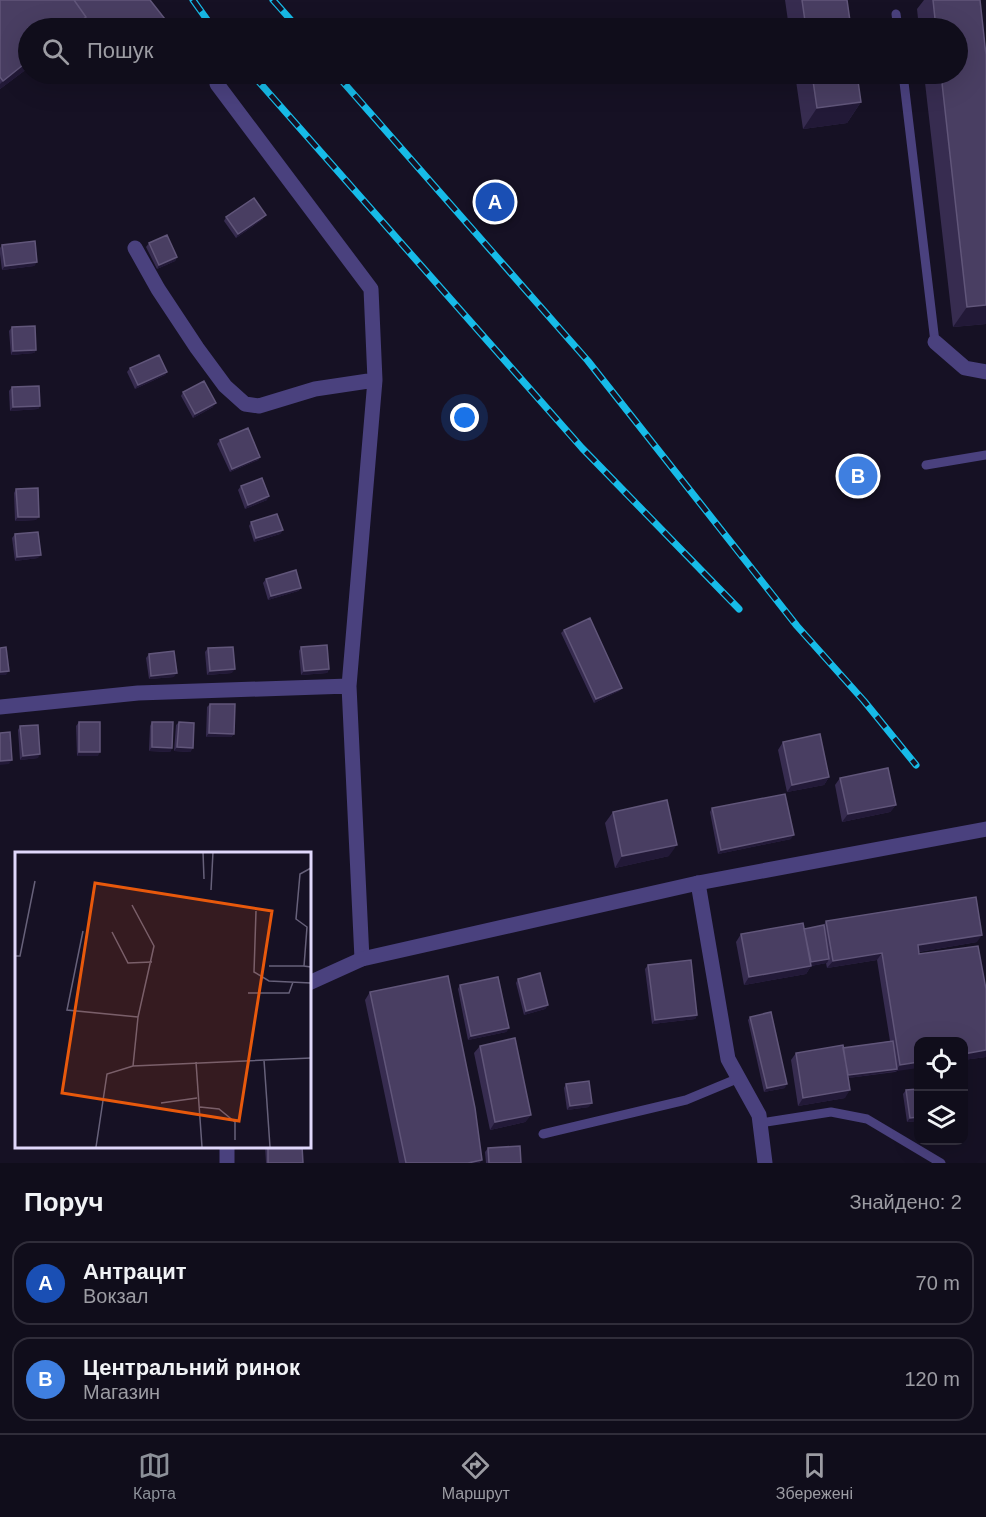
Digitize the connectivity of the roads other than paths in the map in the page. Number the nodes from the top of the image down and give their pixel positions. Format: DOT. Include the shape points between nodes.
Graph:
graph roads {
  1 [pos="896,14"];
  2 [pos="897,18"];
  3 [pos="217,84"];
  4 [pos="904,84"];
  5 [pos="135,248"];
  6 [pos="935,342"];
  7 [pos="986,372"];
  8 [pos="375,380"];
  9 [pos="986,455"];
  10 [pos="926,465"];
  11 [pos="349,686"];
  12 [pos="0,707"];
  13 [pos="986,829"];
  14 [pos="698,883"];
  15 [pos="362,959"];
  16 [pos="310,983"];
  17 [pos="739,1078"];
  18 [pos="760,1123"];
  19 [pos="543,1134"];
  20 [pos="227,1148"];
  21 [pos="228,1163"];
  22 [pos="765,1163"];
  23 [pos="941,1163"];
  1 -- 2 [label="lane"];
  3 -- 8 [label="street" via="371,289"];
  4 -- 6 [label="lane"];
  5 -- 8 [label="street" via="197,348 225,386 245,404 259,406 315,389"];
  6 -- 7 [label="street" via="965,368"];
  8 -- 11 [label="street"];
  9 -- 10 [label="lane"];
  11 -- 12 [label="street" via="138,693"];
  11 -- 15 [label="street"];
  13 -- 14 [label="street"];
  14 -- 15 [label="street"];
  14 -- 17 [label="street" via="728,1059"];
  15 -- 16 [label="street"];
  17 -- 18 [label="street"];
  17 -- 19 [label="lane" via="686,1100"];
  18 -- 22 [label="street"];
  18 -- 23 [label="lane" via="831,1112 867,1119"];
  20 -- 21 [label="street"];
}
